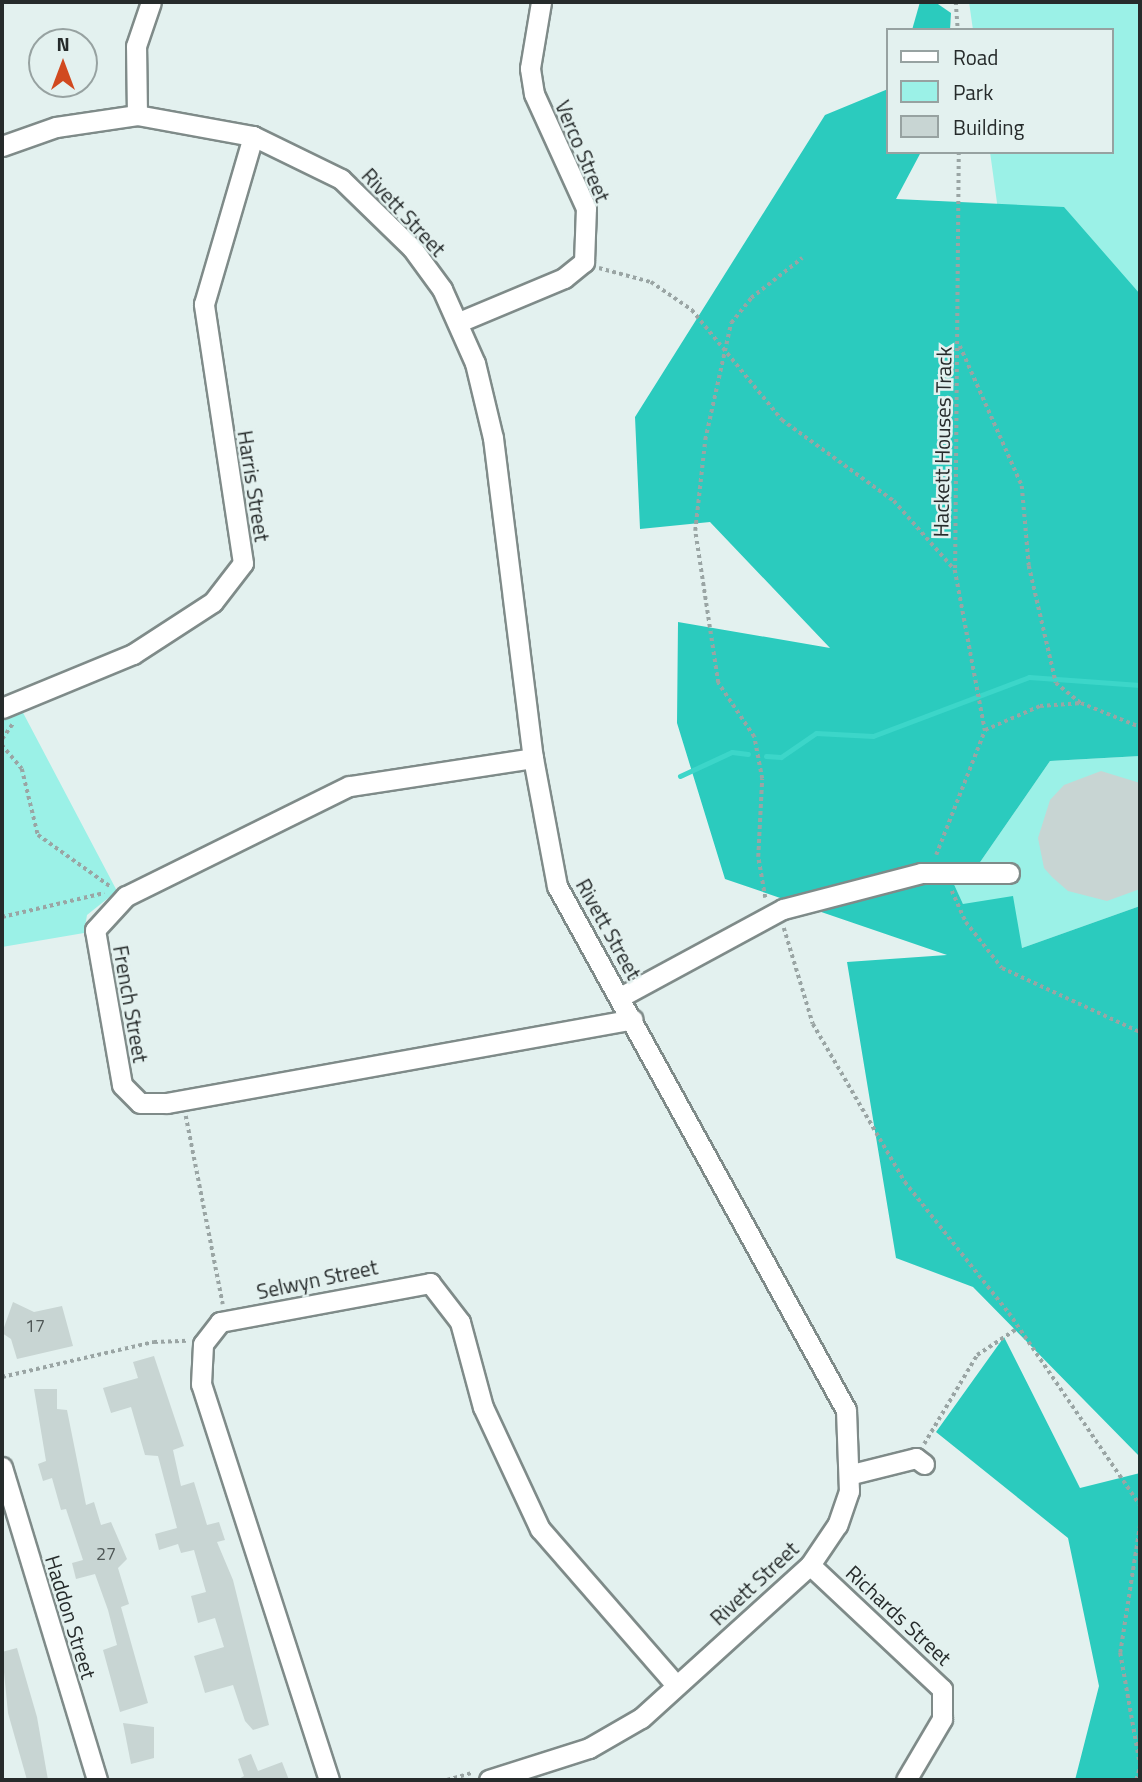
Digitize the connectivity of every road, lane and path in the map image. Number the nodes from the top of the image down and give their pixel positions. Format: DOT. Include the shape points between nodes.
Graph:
graph roads {
  1 [pos="151,2"];
  2 [pos="541,2"];
  3 [pos="956,2"];
  4 [pos="958,28"];
  5 [pos="137,115"];
  6 [pos="253,136"];
  7 [pos="2,146"];
  8 [pos="959,154"];
  9 [pos="584,262"];
  10 [pos="459,322"];
  11 [pos="959,342"];
  12 [pos="955,570"];
  13 [pos="1081,703"];
  14 [pos="2,708"];
  15 [pos="1140,727"];
  16 [pos="985,730"];
  17 [pos="2,745"];
  18 [pos="533,758"];
  19 [pos="1009,873"];
  20 [pos="941,876"];
  21 [pos="2,916"];
  22 [pos="620,997"];
  23 [pos="632,1019"];
  24 [pos="1140,1032"];
  25 [pos="183,1100"];
  26 [pos="224,1307"];
  27 [pos="1018,1328"];
  28 [pos="203,1344"];
  29 [pos="2,1377"];
  30 [pos="920,1461"];
  31 [pos="2,1467"];
  32 [pos="852,1474"];
  33 [pos="1140,1524"];
  34 [pos="810,1565"];
  35 [pos="676,1685"];
  36 [pos="551,1772"];
  37 [pos="97,1780"];
  38 [pos="329,1780"];
  39 [pos="489,1780"];
  40 [pos="906,1780"];
  41 [pos="1136,1780"];
  1 -- 5 [label="street" via="136,46"];
  2 -- 9 [label="street, Verco Street" via="530,68 534,94 586,208"];
  3 -- 4 [label="path"];
  5 -- 6 [label="street, Rivett Street"];
  5 -- 7 [label="street, Rivett Street" via="56,127"];
  6 -- 10 [label="street, Rivett Street" via="341,179 376,210 412,248"];
  6 -- 14 [label="street, Harris Street" via="204,304 243,563 213,602 133,654"];
  8 -- 11 [label="path, Hackett Houses Track"];
  9 -- 10 [label="street" via="564,278"];
  9 -- 12 [label="path" via="651,282 692,310 782,419 894,501"];
  10 -- 18 [label="street, Rivett Street" via="493,438"];
  11 -- 12 [label="path, Hackett Houses Track"];
  11 -- 13 [label="path" via="1022,486 1029,566 1056,683"];
  12 -- 16 [label="path, Hackett Houses Track"];
  13 -- 15 [label="path"];
  13 -- 16 [label="path" via="1040,706"];
  16 -- 20 [label="path" via="950,806 933,865"];
  17 -- 21 [label="path" via="22,769 38,835 116,891"];
  18 -- 22 [label="street, Rivett Street" via="558,886"];
  18 -- 25 [label="street, French Street" via="349,786 111,908 95,930 122,1085 140,1102"];
  19 -- 20 [label="street"];
  20 -- 22 [label="street" via="921,873 783,909"];
  20 -- 24 [label="path" via="1002,968"];
  22 -- 23 [label="street, Rivett Street"];
  23 -- 25 [label="street, French Street"];
  23 -- 32 [label="street, Rivett Street" via="834,1379 851,1437"];
  25 -- 26 [label="path"];
  27 -- 30 [label="path" via="977,1355"];
  28 -- 29 [label="path" via="154,1342"];
  28 -- 35 [label="street, Selwyn Street" via="220,1322 430,1283 460,1322 483,1407 540,1529"];
  28 -- 38 [label="street" via="201,1384"];
  30 -- 32 [label="street"];
  31 -- 37 [label="street, Haddon Street"];
  32 -- 34 [label="street, Rivett Street" via="837,1525"];
  33 -- 41 [label="path" via="1120,1653 1140,1767"];
  34 -- 35 [label="street, Rivett Street"];
  34 -- 40 [label="street, Richards Street" via="943,1689 942,1719"];
  35 -- 36 [label="street, Rivett Street" via="641,1717"];
  36 -- 39 [label="street, Rivett Street"];
}
